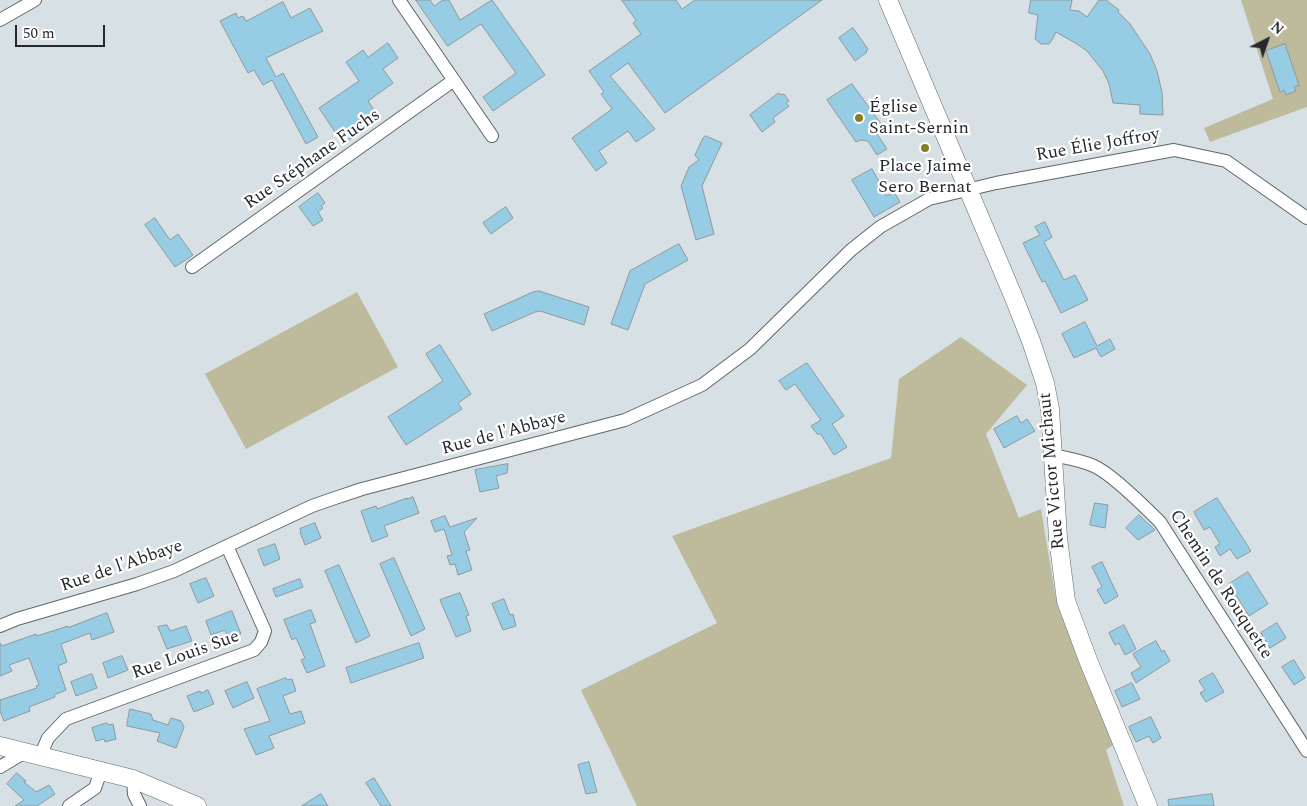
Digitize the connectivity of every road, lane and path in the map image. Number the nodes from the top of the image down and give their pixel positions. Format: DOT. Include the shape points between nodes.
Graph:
graph roads {
  1 [pos="35,0"];
  2 [pos="399,0"];
  3 [pos="888,0"];
  4 [pos="0,20"];
  5 [pos="454,80"];
  6 [pos="492,136"];
  7 [pos="968,190"];
  8 [pos="1307,218"];
  9 [pos="192,267"];
  10 [pos="1052,455"];
  11 [pos="227,546"];
  12 [pos="0,626"];
  13 [pos="0,746"];
  14 [pos="1307,752"];
  15 [pos="32,754"];
  16 [pos="0,768"];
  17 [pos="100,771"];
  18 [pos="133,779"];
  19 [pos="69,806"];
  20 [pos="140,806"];
  21 [pos="197,806"];
  22 [pos="1148,806"];
  1 -- 4 [label="street"];
  2 -- 5 [label="street"];
  3 -- 7 [label="street, Rue Victor Michaut"];
  5 -- 6 [label="street"];
  5 -- 9 [label="street, Rue Stéphane Fuchs"];
  7 -- 8 [label="street, Rue Élie Joffroy" via="1174,150 1226,161"];
  7 -- 10 [label="street, Rue Victor Michaut" via="1014,298 1045,383"];
  7 -- 11 [label="street, Rue de l'Abbaye" via="929,199 880,227 851,250 750,349 702,385 625,420 362,489 312,506"];
  10 -- 14 [label="street, Chemin de Rouquette" via="1097,467 1160,522"];
  10 -- 22 [label="street, Rue Victor Michaut" via="1066,601"];
  11 -- 12 [label="street, Rue de l'Abbaye" via="174,572"];
  11 -- 15 [label="street, Rue Louis Sue" via="265,631 254,650 66,719"];
  13 -- 15 [label="street"];
  15 -- 16 [label="street"];
  15 -- 17 [label="street"];
  17 -- 18 [label="street"];
  17 -- 19 [label="street" via="95,788"];
  18 -- 20 [label="street" via="134,794"];
  18 -- 21 [label="street"];
}
